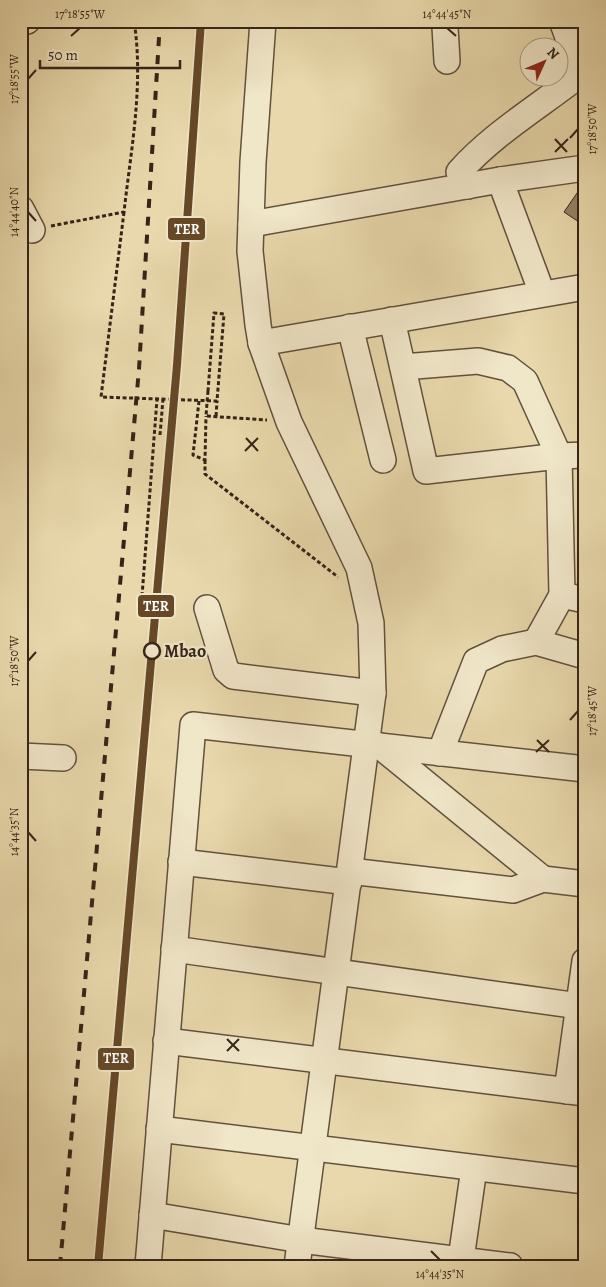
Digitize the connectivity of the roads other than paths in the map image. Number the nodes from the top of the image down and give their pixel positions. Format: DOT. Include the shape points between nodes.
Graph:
graph roads {
  1 [pos="26,21"];
  2 [pos="263,21"];
  3 [pos="447,21"];
  4 [pos="565,22"];
  5 [pos="21,23"];
  6 [pos="448,61"];
  7 [pos="585,168"];
  8 [pos="500,180"];
  9 [pos="468,186"];
  10 [pos="251,224"];
  11 [pos="585,287"];
  12 [pos="542,293"];
  13 [pos="392,320"];
  14 [pos="350,327"];
  15 [pos="261,343"];
  16 [pos="403,367"];
  17 [pos="585,454"];
  18 [pos="558,456"];
  19 [pos="383,460"];
  20 [pos="573,598"];
  21 [pos="207,608"];
  22 [pos="536,642"];
  23 [pos="585,656"];
  24 [pos="373,693"];
  25 [pos="374,745"];
  26 [pos="440,753"];
  27 [pos="21,756"];
  28 [pos="63,758"];
  29 [pos="585,769"];
  30 [pos="181,862"];
  31 [pos="350,877"];
  32 [pos="543,879"];
  33 [pos="585,884"];
  34 [pos="174,949"];
  35 [pos="585,961"];
  36 [pos="337,972"];
  37 [pos="579,1006"];
  38 [pos="166,1041"];
  39 [pos="325,1061"];
  40 [pos="576,1092"];
  41 [pos="159,1129"];
  42 [pos="313,1149"];
  43 [pos="474,1168"];
  44 [pos="585,1181"];
  45 [pos="152,1215"];
  46 [pos="301,1240"];
  47 [pos="461,1263"];
  48 [pos="148,1266"];
  49 [pos="297,1266"];
  50 [pos="510,1266"];
  1 -- 5 [label="street"];
  2 -- 10 [label="street"];
  3 -- 6 [label="street"];
  4 -- 9 [label="street" via="576,63 574,79 470,159 459,172"];
  7 -- 8 [label="street"];
  8 -- 9 [label="street"];
  8 -- 12 [label="street"];
  9 -- 10 [label="street"];
  10 -- 15 [label="street" via="253,289"];
  11 -- 12 [label="street"];
  12 -- 13 [label="street"];
  13 -- 14 [label="street"];
  13 -- 16 [label="street"];
  14 -- 15 [label="street"];
  14 -- 19 [label="street"];
  15 -- 24 [label="street" via="289,422 359,568 371,623"];
  16 -- 18 [label="street" via="478,361 508,368 525,381"];
  16 -- 18 [label="street" via="426,471"];
  17 -- 18 [label="street"];
  18 -- 20 [label="street"];
  20 -- 22 [label="street"];
  21 -- 24 [label="street" via="226,670 233,676"];
  22 -- 23 [label="street"];
  22 -- 26 [label="street" via="502,649 476,661"];
  24 -- 25 [label="street"];
  25 -- 26 [label="street"];
  25 -- 30 [label="street" via="193,725"];
  25 -- 31 [label="street"];
  25 -- 32 [label="street"];
  26 -- 29 [label="street"];
  27 -- 28 [label="street"];
  30 -- 31 [label="street"];
  30 -- 34 [label="street"];
  31 -- 32 [label="street" via="513,890"];
  31 -- 36 [label="street"];
  32 -- 33 [label="street"];
  34 -- 36 [label="street"];
  34 -- 38 [label="street"];
  35 -- 37 [label="street"];
  36 -- 37 [label="street"];
  36 -- 39 [label="street"];
  37 -- 40 [label="street"];
  38 -- 39 [label="street"];
  38 -- 41 [label="street"];
  39 -- 40 [label="street"];
  39 -- 42 [label="street"];
  41 -- 42 [label="street"];
  41 -- 45 [label="street"];
  42 -- 43 [label="street"];
  42 -- 46 [label="street"];
  43 -- 44 [label="street"];
  43 -- 47 [label="street"];
  45 -- 46 [label="street"];
  45 -- 48 [label="street"];
  46 -- 47 [label="street"];
  46 -- 49 [label="street"];
  47 -- 50 [label="street"];
}
